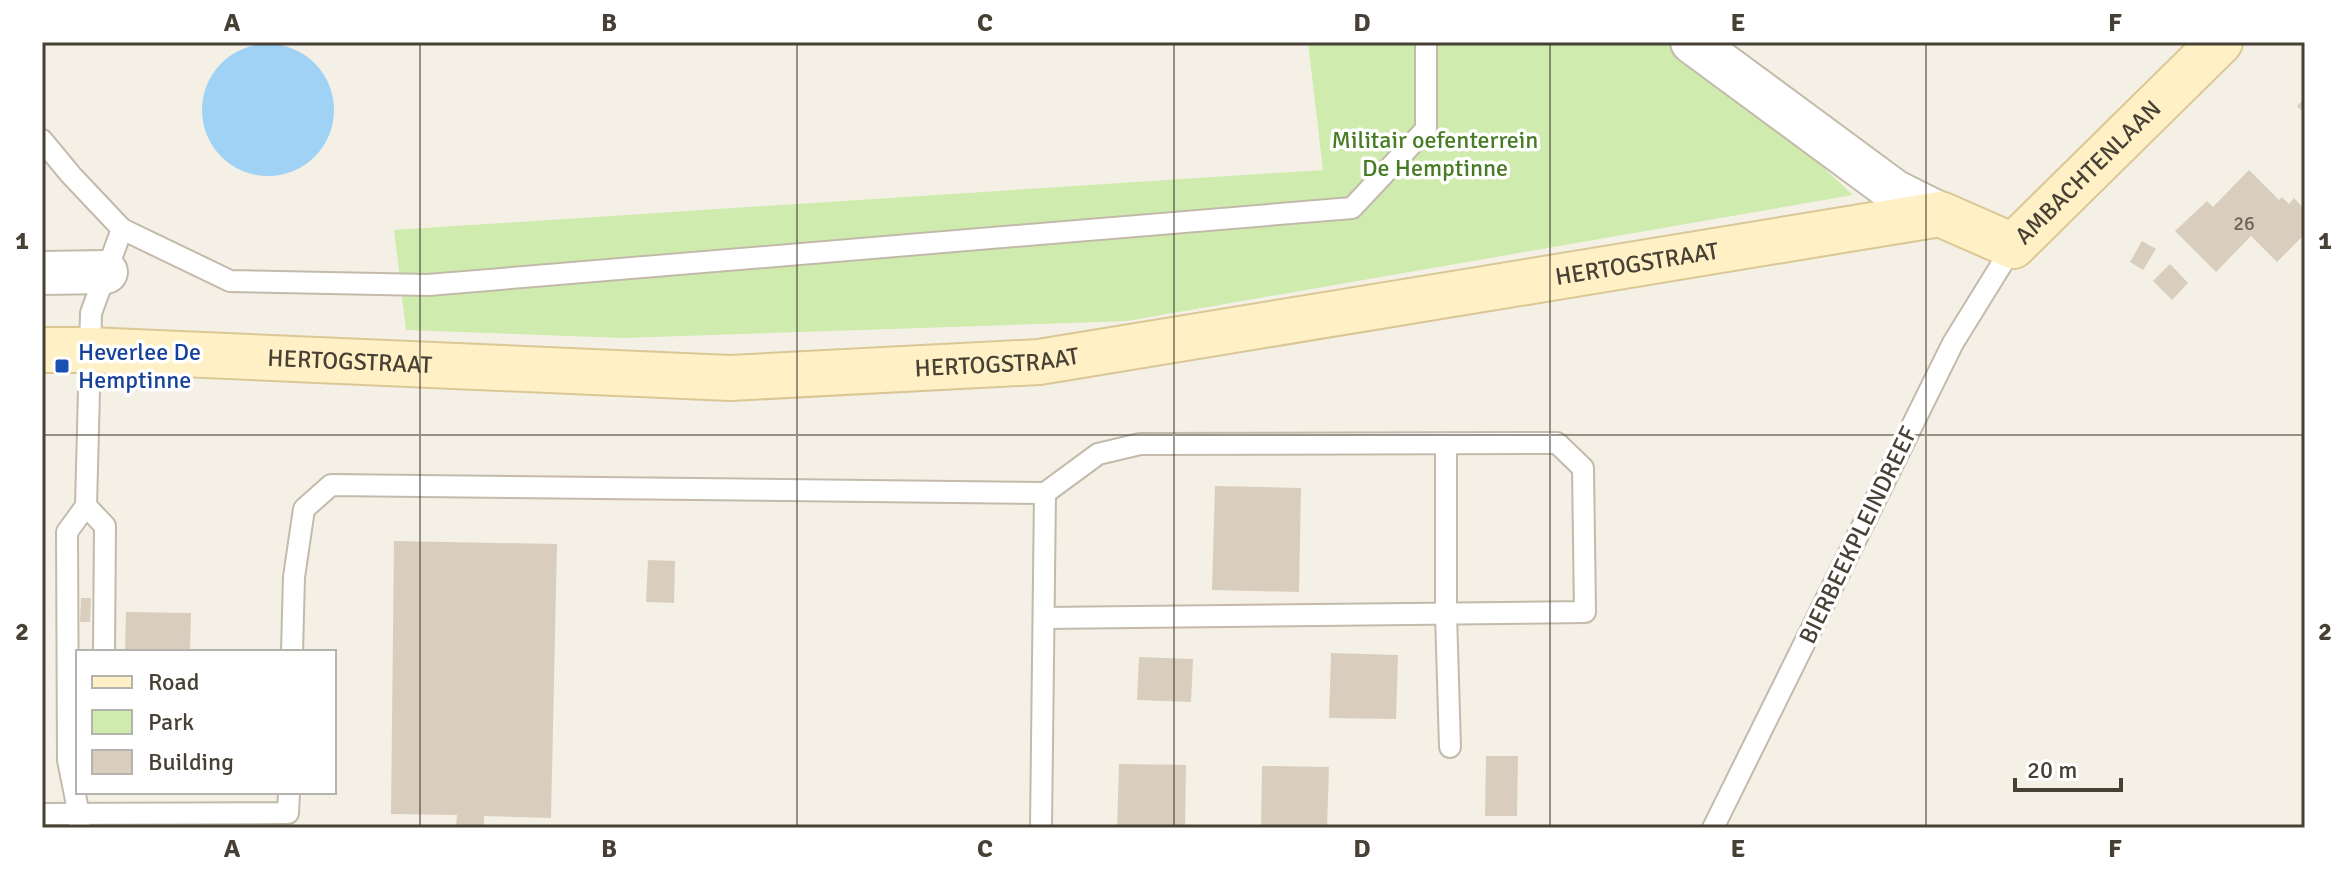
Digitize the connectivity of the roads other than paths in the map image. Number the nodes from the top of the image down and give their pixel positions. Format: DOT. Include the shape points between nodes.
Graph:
graph roads {
  1 [pos="1426,42"];
  2 [pos="1692,42"];
  3 [pos="2220,42"];
  4 [pos="42,140"];
  5 [pos="1940,214"];
  6 [pos="122,229"];
  7 [pos="2013,246"];
  8 [pos="106,272"];
  9 [pos="42,273"];
  10 [pos="42,350"];
  11 [pos="89,350"];
  12 [pos="1446,444"];
  13 [pos="1045,493"];
  14 [pos="86,506"];
  15 [pos="1446,614"];
  16 [pos="1044,618"];
  17 [pos="104,650"];
  18 [pos="292,650"];
  19 [pos="1450,747"];
  20 [pos="91,794"];
  21 [pos="288,811"];
  22 [pos="42,814"];
  23 [pos="79,821"];
  24 [pos="1041,828"];
  25 [pos="1713,828"];
  1 -- 6 [label="lane" via="1426,129 1352,208 428,285 230,281"];
  2 -- 5 [label="street" via="1894,191"];
  3 -- 7 [label="street, AMBACHTENLAAN"];
  4 -- 6 [label="lane"];
  5 -- 7 [label="street, AMBACHTENLAAN"];
  5 -- 11 [label="street, HERTOGSTRAAT" via="1039,362 730,378"];
  6 -- 8 [label="lane"];
  7 -- 25 [label="lane, BIERBEEKPLEINDREEF" via="1953,343"];
  8 -- 9 [label="street"];
  8 -- 11 [label="lane" via="91,313"];
  10 -- 11 [label="street, HERTOGSTRAAT"];
  11 -- 14 [label="lane"];
  12 -- 13 [label="lane" via="1140,444 1098,454"];
  12 -- 15 [label="lane"];
  12 -- 15 [label="lane" via="1557,443 1583,468 1585,612"];
  13 -- 16 [label="lane"];
  13 -- 18 [label="lane" via="331,485 304,509 294,577"];
  14 -- 17 [label="lane" via="105,526"];
  14 -- 23 [label="lane" via="67,532 68,760"];
  15 -- 16 [label="lane"];
  15 -- 19 [label="lane"];
  16 -- 24 [label="lane"];
  20 -- 23 [label="lane"];
  21 -- 23 [label="lane"];
  22 -- 23 [label="lane"];
}
